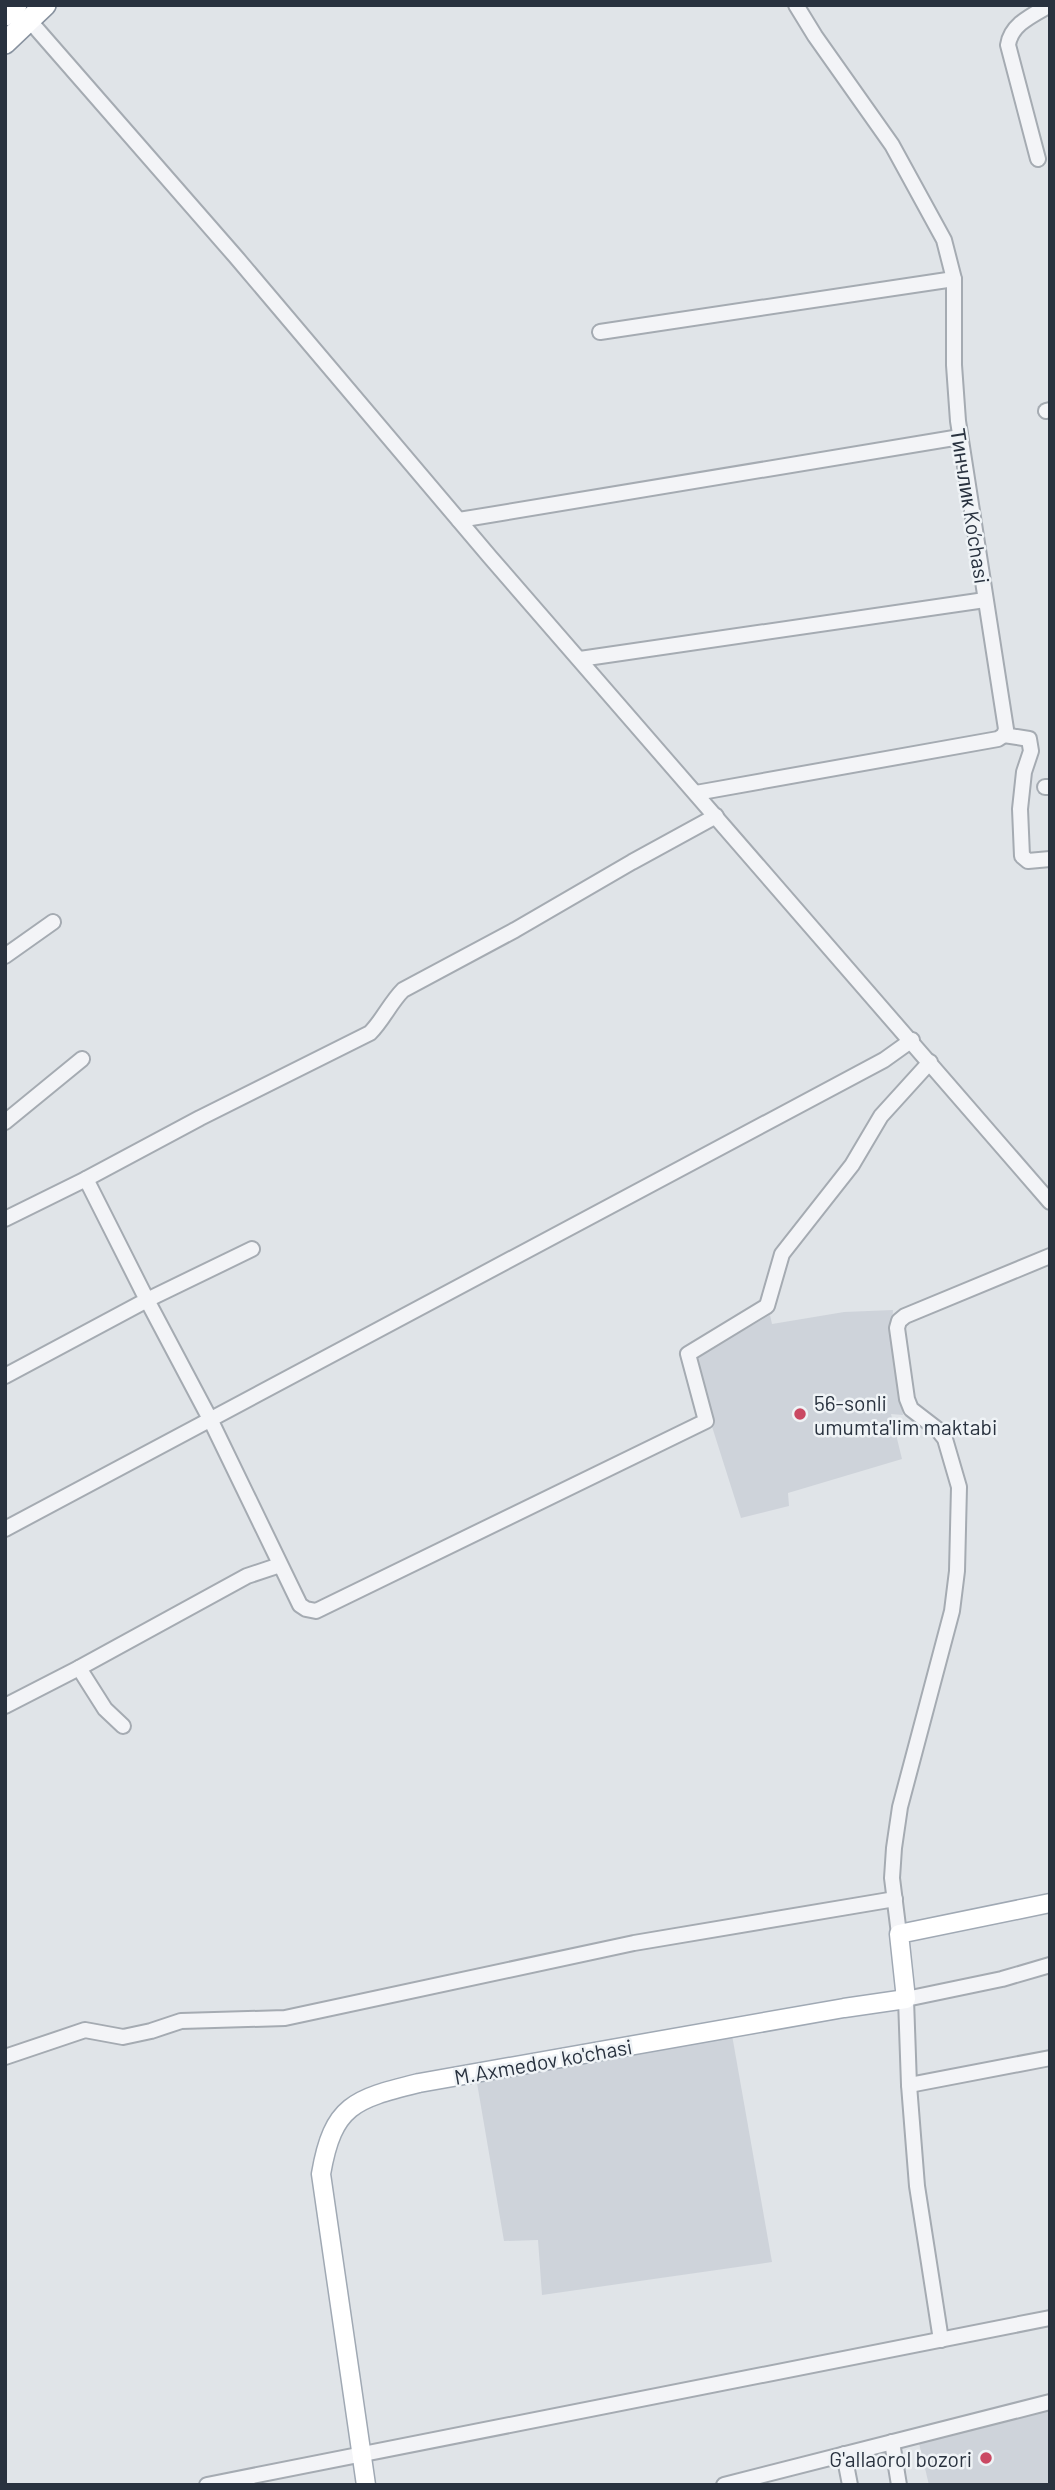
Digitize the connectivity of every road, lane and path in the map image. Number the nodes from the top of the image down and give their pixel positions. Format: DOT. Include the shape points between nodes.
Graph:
graph roads {
  1 [pos="45,5"];
  2 [pos="796,5"];
  3 [pos="1049,5"];
  4 [pos="20,10"];
  5 [pos="5,15"];
  6 [pos="5,43"];
  7 [pos="1038,159"];
  8 [pos="954,279"];
  9 [pos="600,332"];
  10 [pos="960,437"];
  11 [pos="459,520"];
  12 [pos="985,600"];
  13 [pos="579,659"];
  14 [pos="1004,735"];
  15 [pos="696,793"];
  16 [pos="716,816"];
  17 [pos="1050,859"];
  18 [pos="53,922"];
  19 [pos="5,956"];
  20 [pos="912,1040"];
  21 [pos="82,1059"];
  22 [pos="930,1062"];
  23 [pos="5,1122"];
  24 [pos="86,1179"];
  25 [pos="1050,1202"];
  26 [pos="5,1219"];
  27 [pos="252,1249"];
  28 [pos="1050,1256"];
  29 [pos="147,1300"];
  30 [pos="5,1376"];
  31 [pos="210,1419"];
  32 [pos="5,1529"];
  33 [pos="279,1565"];
  34 [pos="79,1668"];
  35 [pos="5,1706"];
  36 [pos="124,1726"];
  37 [pos="895,1899"];
  38 [pos="1050,1903"];
  39 [pos="899,1934"];
  40 [pos="1050,1965"];
  41 [pos="906,1995"];
  42 [pos="5,2057"];
  43 [pos="1050,2058"];
  44 [pos="909,2085"];
  45 [pos="1050,2318"];
  46 [pos="940,2340"];
  47 [pos="1050,2402"];
  48 [pos="892,2442"];
  49 [pos="844,2454"];
  50 [pos="361,2455"];
  51 [pos="207,2485"];
  52 [pos="366,2485"];
  53 [pos="724,2485"];
  54 [pos="850,2485"];
  55 [pos="899,2485"];
  1 -- 4 [label="highway"];
  2 -- 8 [label="street, Тинчлик Ko’chasi" via="892,145 944,240"];
  3 -- 7 [label="street" via="1020,24 1007,45"];
  4 -- 5 [label="highway"];
  4 -- 6 [label="highway"];
  4 -- 11 [label="street"];
  8 -- 9 [label="street"];
  8 -- 10 [label="street, Тинчлик Ko’chasi"];
  10 -- 11 [label="street"];
  10 -- 12 [label="street, Тинчлик Ko’chasi"];
  11 -- 13 [label="street"];
  12 -- 13 [label="street"];
  12 -- 14 [label="street, Тинчлик Ko’chasi"];
  13 -- 15 [label="street"];
  14 -- 15 [label="street"];
  14 -- 17 [label="street" via="1029,739 1031,751 1020,809 1022,856 1028,861"];
  15 -- 16 [label="street"];
  16 -- 20 [label="street"];
  16 -- 24 [label="street" via="403,990 370,1033"];
  18 -- 19 [label="street"];
  20 -- 22 [label="street"];
  20 -- 31 [label="street" via="884,1060"];
  21 -- 23 [label="street"];
  22 -- 25 [label="street"];
  22 -- 33 [label="street" via="881,1116 852,1165 782,1254 768,1306 688,1354 706,1421 316,1611 300,1605"];
  24 -- 26 [label="street"];
  24 -- 29 [label="street"];
  27 -- 29 [label="street"];
  28 -- 37 [label="street" via="905,1316 897,1328 906,1399 911,1409 946,1439 959,1487 952,1611 900,1807 892,1878"];
  29 -- 30 [label="street"];
  29 -- 31 [label="street"];
  31 -- 32 [label="street"];
  31 -- 33 [label="street"];
  33 -- 34 [label="street" via="247,1576"];
  34 -- 35 [label="street"];
  34 -- 36 [label="street" via="105,1709"];
  37 -- 39 [label="street"];
  37 -- 42 [label="street" via="634,1943 285,2018 181,2021 122,2037 85,2030"];
  38 -- 39 [label="main road"];
  39 -- 41 [label="main road"];
  40 -- 41 [label="street" via="1002,1979"];
  41 -- 44 [label="street"];
  41 -- 50 [label="main road, M.Axmedov ko'chasi" via="419,2083 373,2094 343,2113 326,2146 321,2174"];
  43 -- 44 [label="street"];
  44 -- 46 [label="street" via="917,2186"];
  45 -- 46 [label="street"];
  46 -- 50 [label="street"];
  47 -- 48 [label="street"];
  48 -- 49 [label="street"];
  48 -- 55 [label="street"];
  49 -- 53 [label="street"];
  49 -- 54 [label="street"];
  50 -- 51 [label="street"];
  50 -- 52 [label="main road, M.Axmedov ko'chasi"];
}
